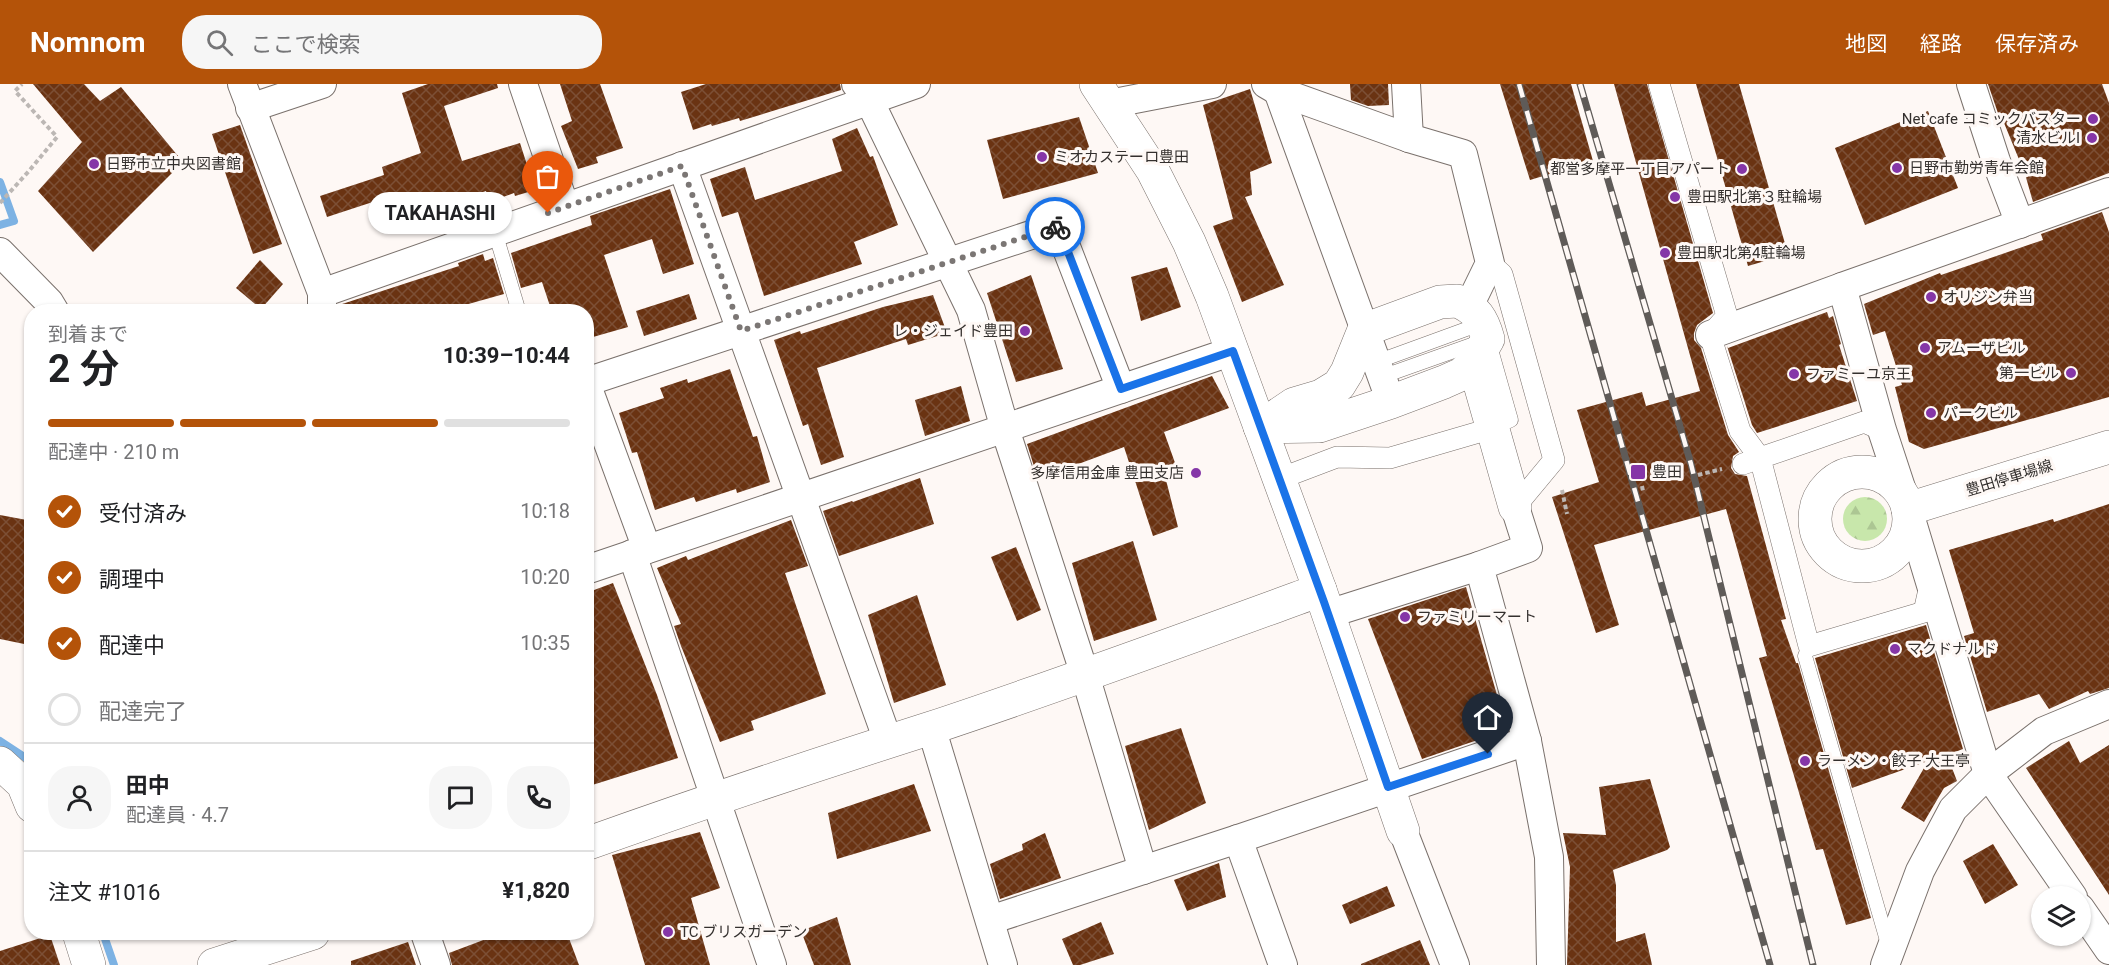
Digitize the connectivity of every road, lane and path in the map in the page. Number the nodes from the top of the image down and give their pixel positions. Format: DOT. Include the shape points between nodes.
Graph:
graph roads {
  1 [pos="22,84"];
  2 [pos="322,84"];
  3 [pos="523,84"];
  4 [pos="916,84"];
  5 [pos="1212,84"];
  6 [pos="1406,84"];
  7 [pos="1659,84"];
  8 [pos="1971,84"];
  9 [pos="1274,86"];
  10 [pos="862,92"];
  11 [pos="1103,94"];
  12 [pos="246,96"];
  13 [pos="1409,138"];
  14 [pos="682,166"];
  15 [pos="2109,192"];
  16 [pos="0,203"];
  17 [pos="565,207"];
  18 [pos="2020,224"];
  19 [pos="495,232"];
  20 [pos="0,252"];
  21 [pos="948,262"];
  22 [pos="1490,263"];
  23 [pos="1842,287"];
  24 [pos="322,302"];
  25 [pos="50,304"];
  26 [pos="517,304"];
  27 [pos="1480,330"];
  28 [pos="741,331"];
  29 [pos="1710,335"];
  30 [pos="1233,351"];
  31 [pos="1377,366"];
  32 [pos="594,380"];
  33 [pos="1121,389"];
  34 [pos="594,408"];
  35 [pos="1260,428"];
  36 [pos="1493,428"];
  37 [pos="1005,429"];
  38 [pos="1882,430"];
  39 [pos="2109,447"];
  40 [pos="1751,461"];
  41 [pos="1279,479"];
  42 [pos="801,498"];
  43 [pos="1515,507"];
  44 [pos="1908,509"];
  45 [pos="640,552"];
  46 [pos="594,567"];
  47 [pos="1479,567"];
  48 [pos="1930,585"];
  49 [pos="1324,602"];
  50 [pos="1809,646"];
  51 [pos="1085,675"];
  52 [pos="2109,704"];
  53 [pos="931,727"];
  54 [pos="888,741"];
  55 [pos="1527,741"];
  56 [pos="0,763"];
  57 [pos="1988,774"];
  58 [pos="24,786"];
  59 [pos="1388,787"];
  60 [pos="716,798"];
  61 [pos="1403,831"];
  62 [pos="1238,839"];
  63 [pos="594,841"];
  64 [pos="1143,870"];
  65 [pos="2065,886"];
  66 [pos="990,920"];
  67 [pos="2091,924"];
  68 [pos="81,940"];
  69 [pos="295,940"];
  70 [pos="427,940"];
  71 [pos="274,948"];
  72 [pos="2109,950"];
  73 [pos="1888,958"];
  74 [pos="1007,964"];
  75 [pos="89,965"];
  76 [pos="214,965"];
  77 [pos="436,965"];
  78 [pos="772,965"];
  79 [pos="1283,965"];
  80 [pos="1455,965"];
  81 [pos="1551,965"];
  1 -- 16 [label="path" via="15,91 57,137"];
  2 -- 12 [label="street"];
  3 -- 17 [label="street"];
  4 -- 10 [label="street"];
  5 -- 11 [label="street"];
  6 -- 13 [label="street"];
  7 -- 29 [label="street" via="1727,316"];
  8 -- 18 [label="street"];
  9 -- 13 [label="street"];
  9 -- 31 [label="street"];
  10 -- 14 [label="street"];
  10 -- 21 [label="street"];
  11 -- 30 [label="street" via="1153,171 1189,242"];
  12 -- 24 [label="street"];
  13 -- 22 [label="street" via="1463,154"];
  14 -- 17 [label="street"];
  14 -- 28 [label="street"];
  15 -- 18 [label="street"];
  17 -- 19 [label="street"];
  18 -- 23 [label="street"];
  19 -- 24 [label="street"];
  19 -- 26 [label="lane"];
  20 -- 25 [label="street"];
  21 -- 28 [label="street"];
  21 -- 33 [label="street" via="1058,226"];
  21 -- 37 [label="street" via="971,310"];
  22 -- 27 [label="street"];
  22 -- 43 [label="street" via="1502,274 1554,460"];
  23 -- 29 [label="street"];
  23 -- 38 [label="street"];
  27 -- 31 [label="street" via="1462,374"];
  27 -- 31 [label="street" via="1457,301 1440,302"];
  27 -- 36 [label="street"];
  28 -- 32 [label="street"];
  28 -- 42 [label="street"];
  29 -- 40 [label="street"];
  30 -- 33 [label="street"];
  30 -- 35 [label="street"];
  31 -- 35 [label="street" via="1347,372 1339,385 1321,396 1294,404"];
  31 -- 35 [label="street" via="1319,426"];
  33 -- 37 [label="street"];
  34 -- 45 [label="street"];
  35 -- 41 [label="street"];
  36 -- 41 [label="street" via="1390,458 1337,457"];
  36 -- 43 [label="street"];
  37 -- 42 [label="street"];
  37 -- 51 [label="street"];
  38 -- 40 [label="street" via="1864,422"];
  38 -- 44 [label="street"];
  39 -- 44 [label="street, 豊田停車場線"];
  40 -- 50 [label="street"];
  41 -- 49 [label="street"];
  42 -- 45 [label="street"];
  42 -- 54 [label="street"];
  43 -- 47 [label="street" via="1528,548"];
  44 -- 48 [label="street"];
  45 -- 46 [label="street"];
  45 -- 60 [label="street"];
  47 -- 49 [label="street"];
  47 -- 55 [label="street"];
  48 -- 50 [label="street" via="1924,612"];
  48 -- 57 [label="street"];
  49 -- 51 [label="street"];
  49 -- 59 [label="street"];
  50 -- 73 [label="lane" via="1806,656"];
  51 -- 53 [label="street"];
  51 -- 64 [label="street"];
  52 -- 57 [label="street" via="2044,731"];
  53 -- 54 [label="street"];
  53 -- 66 [label="street"];
  54 -- 60 [label="street"];
  55 -- 59 [label="street"];
  55 -- 81 [label="street" via="1549,857"];
  56 -- 58 [label="street"];
  57 -- 65 [label="street"];
  57 -- 73 [label="street" via="1953,809 1920,871"];
  59 -- 61 [label="street"];
  59 -- 62 [label="street"];
  60 -- 63 [label="street"];
  60 -- 78 [label="street"];
  61 -- 80 [label="street"];
  62 -- 64 [label="street"];
  62 -- 79 [label="street"];
  64 -- 66 [label="street"];
  66 -- 74 [label="street"];
  67 -- 72 [label="street"];
  68 -- 75 [label="street"];
  69 -- 71 [label="street"];
  70 -- 77 [label="street"];
  71 -- 76 [label="street"];
}
